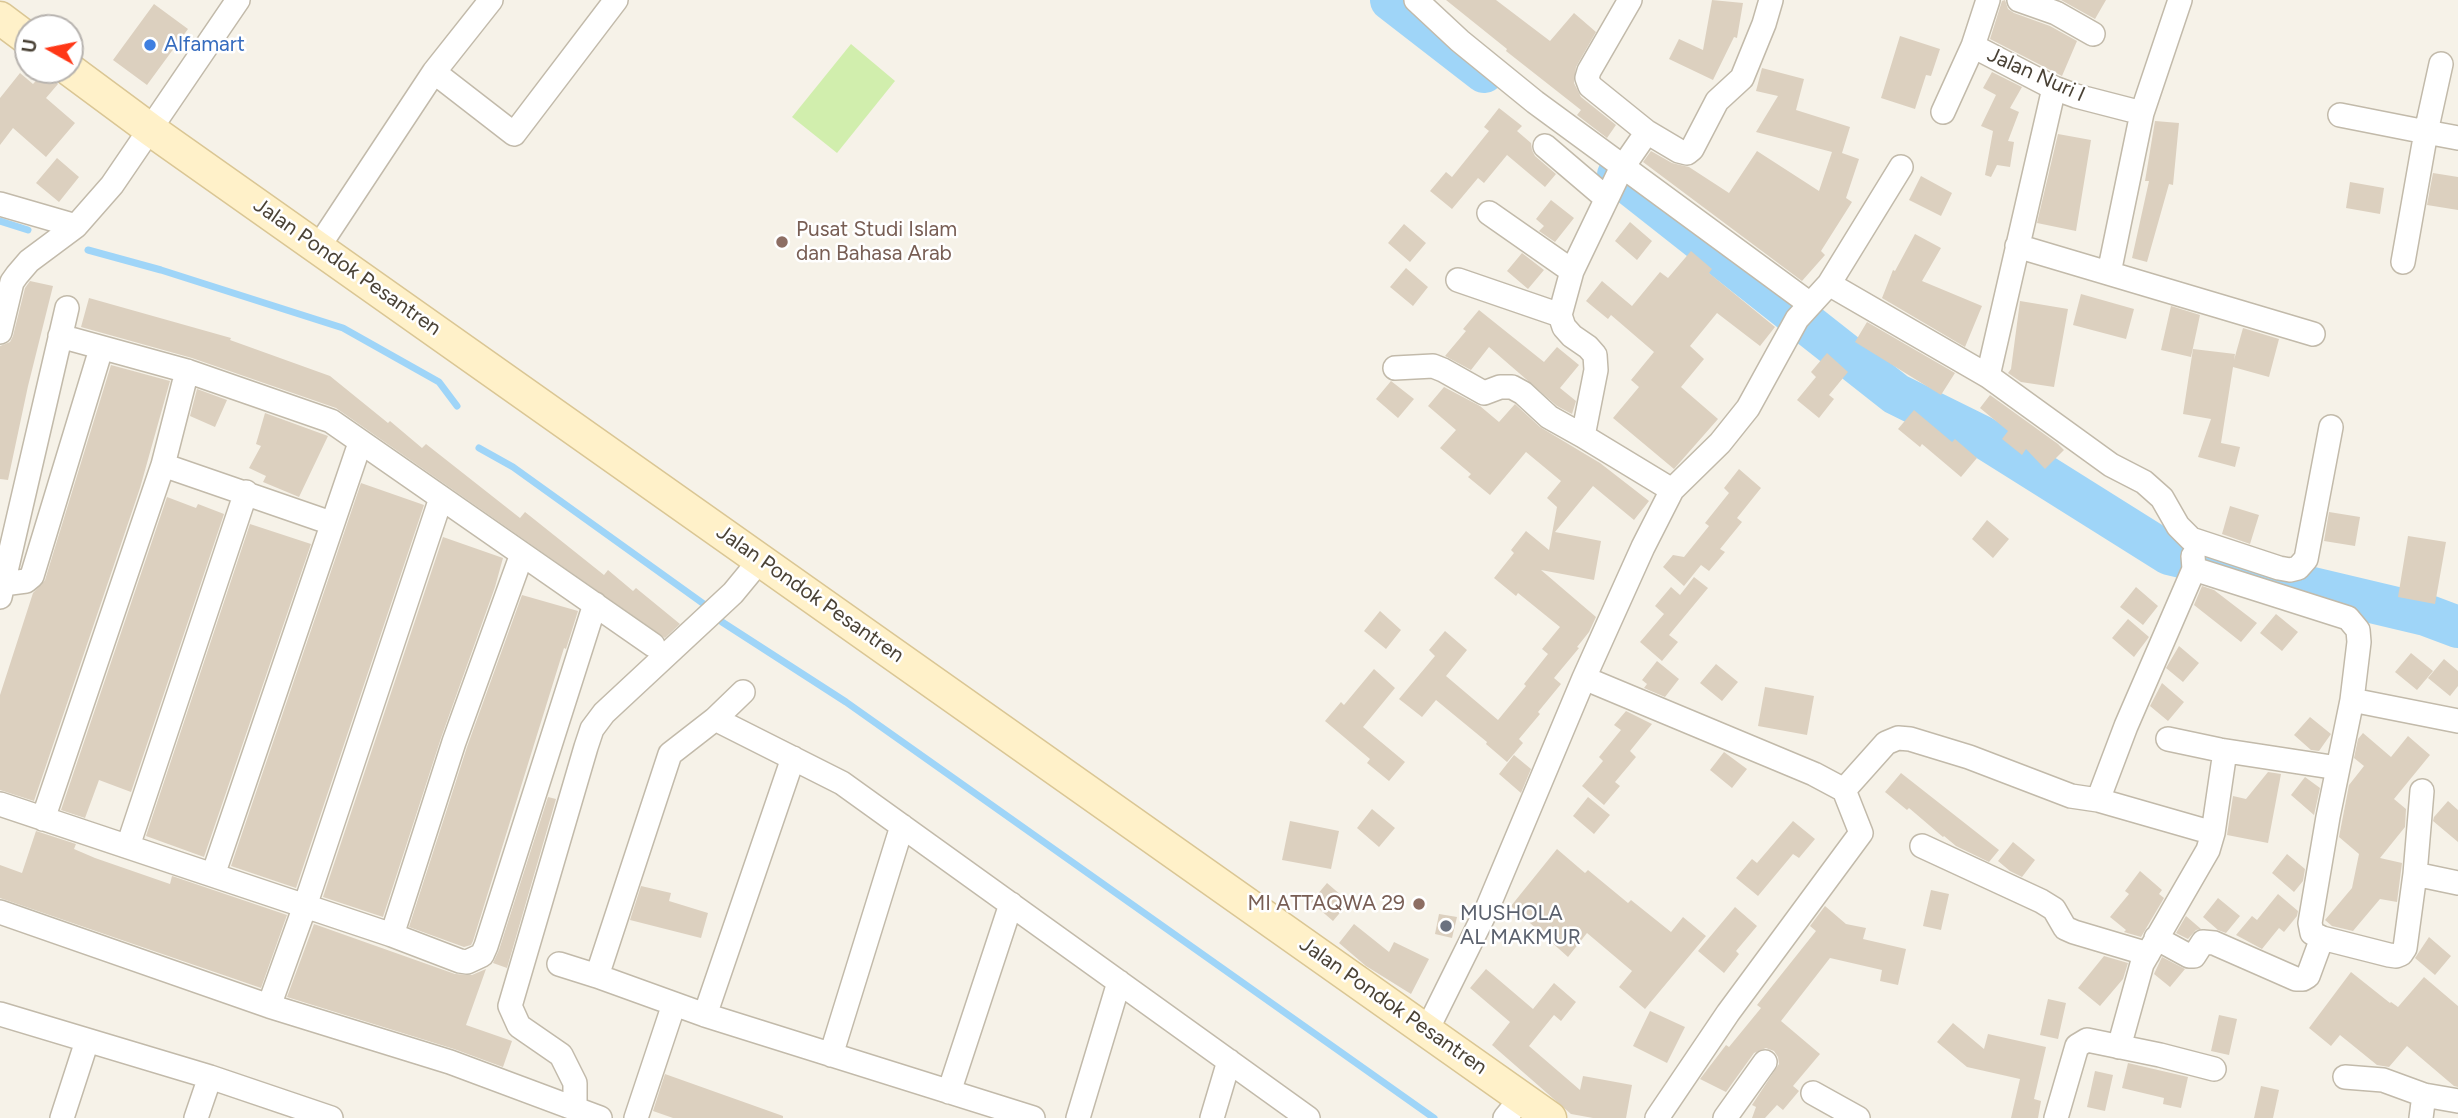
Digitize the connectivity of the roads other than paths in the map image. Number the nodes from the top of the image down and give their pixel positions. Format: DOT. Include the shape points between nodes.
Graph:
graph roads {
  1 [pos="238,0"];
  2 [pos="491,0"];
  3 [pos="616,0"];
  4 [pos="1416,0"];
  5 [pos="1630,0"];
  6 [pos="1772,0"];
  7 [pos="1988,0"];
  8 [pos="2019,0"];
  9 [pos="2180,0"];
  10 [pos="2059,7"];
  11 [pos="2093,34"];
  12 [pos="1973,46"];
  13 [pos="2441,64"];
  14 [pos="434,72"];
  15 [pos="84,80"];
  16 [pos="2054,88"];
  17 [pos="1943,112"];
  18 [pos="2142,113"];
  19 [pos="2340,115"];
  20 [pos="151,130"];
  21 [pos="1647,132"];
  22 [pos="2427,132"];
  23 [pos="2458,138"];
  24 [pos="1545,146"];
  25 [pos="1901,167"];
  26 [pos="1621,169"];
  27 [pos="1607,195"];
  28 [pos="0,204"];
  29 [pos="1489,213"];
  30 [pos="76,226"];
  31 [pos="319,246"];
  32 [pos="2017,246"];
  33 [pos="2403,262"];
  34 [pos="1572,271"];
  35 [pos="2109,273"];
  36 [pos="1458,280"];
  37 [pos="1829,284"];
  38 [pos="3,307"];
  39 [pos="67,308"];
  40 [pos="1804,311"];
  41 [pos="1560,315"];
  42 [pos="0,331"];
  43 [pos="2313,334"];
  44 [pos="60,336"];
  45 [pos="101,349"];
  46 [pos="1395,368"];
  47 [pos="187,371"];
  48 [pos="1988,376"];
  49 [pos="2331,427"];
  50 [pos="1583,436"];
  51 [pos="360,443"];
  52 [pos="163,465"];
  53 [pos="1672,490"];
  54 [pos="246,492"];
  55 [pos="441,498"];
  56 [pos="331,523"];
  57 [pos="522,554"];
  58 [pos="2193,556"];
  59 [pos="761,559"];
  60 [pos="2,591"];
  61 [pos="595,604"];
  62 [pos="653,645"];
  63 [pos="1584,678"];
  64 [pos="743,692"];
  65 [pos="2352,701"];
  66 [pos="715,719"];
  67 [pos="2458,721"];
  68 [pos="2168,739"];
  69 [pos="2220,750"];
  70 [pos="793,758"];
  71 [pos="2338,768"];
  72 [pos="1844,790"];
  73 [pos="2423,791"];
  74 [pos="2098,800"];
  75 [pos="0,804"];
  76 [pos="43,819"];
  77 [pos="902,826"];
  78 [pos="2213,833"];
  79 [pos="128,846"];
  80 [pos="1922,846"];
  81 [pos="213,874"];
  82 [pos="2414,874"];
  83 [pos="2458,883"];
  84 [pos="1011,904"];
  85 [pos="305,906"];
  86 [pos="0,912"];
  87 [pos="392,935"];
  88 [pos="2322,938"];
  89 [pos="2152,946"];
  90 [pos="559,964"];
  91 [pos="597,976"];
  92 [pos="1119,982"];
  93 [pos="674,1004"];
  94 [pos="269,1006"];
  95 [pos="0,1014"];
  96 [pos="705,1015"];
  97 [pos="1427,1030"];
  98 [pos="87,1041"];
  99 [pos="2119,1047"];
  100 [pos="831,1055"];
  101 [pos="1229,1061"];
  102 [pos="1765,1062"];
  103 [pos="2214,1069"];
  104 [pos="210,1077"];
  105 [pos="2345,1077"];
  106 [pos="949,1092"];
  107 [pos="1813,1093"];
  108 [pos="2424,1095"];
  109 [pos="2458,1101"];
  110 [pos="1514,1108"];
  111 [pos="569,1111"];
  112 [pos="62,1118"];
  113 [pos="197,1118"];
  114 [pos="331,1118"];
  115 [pos="600,1118"];
  116 [pos="636,1118"];
  117 [pos="1033,1118"];
  118 [pos="1077,1118"];
  119 [pos="1212,1118"];
  120 [pos="1308,1118"];
  121 [pos="1549,1118"];
  122 [pos="1657,1118"];
  123 [pos="1725,1118"];
  124 [pos="1858,1118"];
  125 [pos="2056,1118"];
  126 [pos="2421,1118"];
  1 -- 20 [label="street"];
  2 -- 14 [label="street"];
  3 -- 14 [label="street" via="514,134"];
  4 -- 26 [label="street" via="1490,66"];
  5 -- 21 [label="street" via="1587,78 1590,86"];
  6 -- 21 [label="street" via="1742,78 1717,102 1692,149 1687,153 1679,150"];
  7 -- 12 [label="street"];
  8 -- 10 [label="street"];
  9 -- 18 [label="street"];
  10 -- 11 [label="street"];
  12 -- 16 [label="street, Jalan Nuri I"];
  12 -- 17 [label="street"];
  13 -- 22 [label="street"];
  14 -- 31 [label="street"];
  15 -- 20 [label="street, Jalan Pondok Pesantren"];
  16 -- 18 [label="street, Jalan Nuri I"];
  16 -- 32 [label="street"];
  18 -- 35 [label="street"];
  19 -- 22 [label="street"];
  20 -- 30 [label="street"];
  20 -- 31 [label="street, Jalan Pondok Pesantren"];
  21 -- 26 [label="street"];
  22 -- 23 [label="street"];
  22 -- 33 [label="street"];
  24 -- 27 [label="street"];
  25 -- 37 [label="street"];
  26 -- 27 [label="street"];
  26 -- 40 [label="street"];
  27 -- 34 [label="street"];
  28 -- 30 [label="street"];
  29 -- 34 [label="street"];
  30 -- 38 [label="street" via="23,267"];
  31 -- 59 [label="street, Jalan Pondok Pesantren"];
  32 -- 35 [label="street"];
  32 -- 48 [label="street"];
  34 -- 41 [label="street"];
  35 -- 43 [label="street"];
  36 -- 41 [label="street"];
  37 -- 40 [label="street"];
  37 -- 48 [label="street"];
  38 -- 42 [label="street"];
  39 -- 44 [label="street"];
  40 -- 53 [label="street" via="1748,408"];
  41 -- 50 [label="street" via="1564,327 1595,355"];
  44 -- 45 [label="street"];
  44 -- 60 [label="street"];
  45 -- 47 [label="street"];
  45 -- 60 [label="street" via="32,576"];
  46 -- 50 [label="street" via="1433,366 1484,393 1512,387 1549,417"];
  47 -- 51 [label="street" via="314,413"];
  47 -- 52 [label="street"];
  48 -- 58 [label="street" via="2111,465 2144,482 2162,498"];
  49 -- 58 [label="street" via="2306,559 2298,568"];
  50 -- 53 [label="street"];
  51 -- 55 [label="street"];
  51 -- 56 [label="street"];
  52 -- 54 [label="street"];
  52 -- 76 [label="street"];
  53 -- 63 [label="street"];
  54 -- 56 [label="street"];
  54 -- 79 [label="street"];
  55 -- 57 [label="street"];
  55 -- 85 [label="street"];
  56 -- 81 [label="street"];
  57 -- 61 [label="street"];
  57 -- 87 [label="street" via="454,742"];
  58 -- 65 [label="street" via="2348,618 2358,630 2359,642"];
  58 -- 74 [label="street"];
  59 -- 97 [label="street, Jalan Pondok Pesantren"];
  59 -- 111 [label="street" via="733,593 592,729 510,1006 519,1026 561,1055 575,1083"];
  61 -- 62 [label="street"];
  61 -- 87 [label="street" via="482,954 460,961"];
  63 -- 72 [label="street"];
  63 -- 97 [label="street" via="1487,909"];
  64 -- 66 [label="street"];
  65 -- 67 [label="street"];
  65 -- 71 [label="street"];
  66 -- 70 [label="street"];
  66 -- 91 [label="street" via="666,762"];
  68 -- 69 [label="street"];
  69 -- 71 [label="street"];
  69 -- 78 [label="street" via="2224,758"];
  70 -- 77 [label="street" via="842,783"];
  70 -- 96 [label="street"];
  71 -- 88 [label="street" via="2310,923 2312,933"];
  72 -- 74 [label="street" via="1886,743 1898,738 1969,757 2071,796"];
  72 -- 122 [label="street" via="1861,833"];
  73 -- 82 [label="street"];
  74 -- 78 [label="street"];
  75 -- 76 [label="street"];
  76 -- 79 [label="street"];
  77 -- 84 [label="street"];
  77 -- 100 [label="street"];
  78 -- 89 [label="street" via="2208,850"];
  79 -- 81 [label="street"];
  80 -- 89 [label="street" via="2041,901 2074,932"];
  81 -- 85 [label="street"];
  82 -- 83 [label="street"];
  82 -- 88 [label="street" via="2402,954 2389,955"];
  84 -- 92 [label="street"];
  84 -- 106 [label="street"];
  85 -- 87 [label="street"];
  85 -- 94 [label="street"];
  86 -- 94 [label="street"];
  88 -- 89 [label="street" via="2303,979 2214,943 2203,942 2194,956"];
  89 -- 99 [label="street" via="2138,971"];
  90 -- 91 [label="street"];
  91 -- 93 [label="street"];
  92 -- 101 [label="street"];
  92 -- 118 [label="street"];
  93 -- 96 [label="street"];
  93 -- 116 [label="street"];
  94 -- 111 [label="street" via="450,1062"];
  95 -- 98 [label="street"];
  96 -- 100 [label="street"];
  97 -- 110 [label="street, Jalan Pondok Pesantren"];
  98 -- 104 [label="street"];
  98 -- 112 [label="street"];
  99 -- 103 [label="street"];
  99 -- 125 [label="street" via="2087,1040 2077,1046"];
  100 -- 106 [label="street"];
  101 -- 119 [label="street"];
  101 -- 120 [label="street"];
  102 -- 123 [label="street"];
  104 -- 113 [label="street"];
  104 -- 114 [label="street"];
  105 -- 108 [label="street" via="2383,1080"];
  106 -- 117 [label="street"];
  107 -- 124 [label="street"];
  108 -- 109 [label="street"];
  108 -- 126 [label="street"];
  110 -- 121 [label="street, Jalan Pondok Pesantren"];
  111 -- 115 [label="street"];
}
